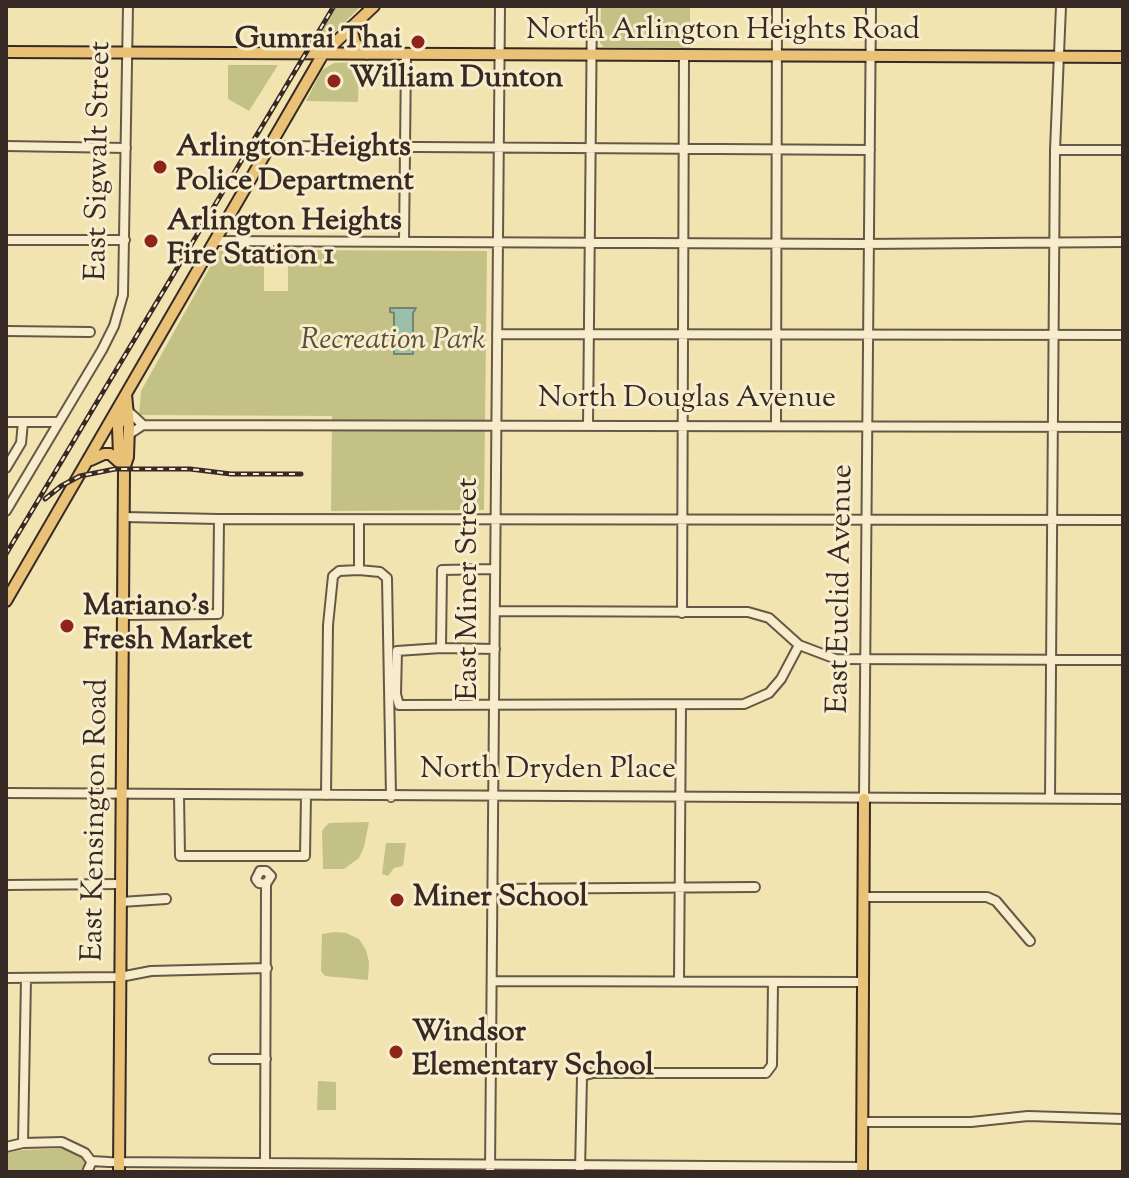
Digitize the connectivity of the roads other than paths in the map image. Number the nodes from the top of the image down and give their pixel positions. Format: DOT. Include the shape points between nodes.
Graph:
graph roads {
  1 [pos="128,6"];
  2 [pos="374,6"];
  3 [pos="500,6"];
  4 [pos="592,6"];
  5 [pos="777,6"];
  6 [pos="871,6"];
  7 [pos="1061,6"];
  8 [pos="351,27"];
  9 [pos="6,52"];
  10 [pos="127,53"];
  11 [pos="323,54"];
  12 [pos="369,55"];
  13 [pos="406,56"];
  14 [pos="499,56"];
  15 [pos="592,56"];
  16 [pos="684,57"];
  17 [pos="777,57"];
  18 [pos="870,57"];
  19 [pos="1060,57"];
  20 [pos="1123,57"];
  21 [pos="6,146"];
  22 [pos="268,146"];
  23 [pos="126,148"];
  24 [pos="404,148"];
  25 [pos="499,149"];
  26 [pos="683,149"];
  27 [pos="591,150"];
  28 [pos="777,150"];
  29 [pos="870,150"];
  30 [pos="1055,150"];
  31 [pos="1123,150"];
  32 [pos="6,240"];
  33 [pos="125,240"];
  34 [pos="215,241"];
  35 [pos="1054,241"];
  36 [pos="404,242"];
  37 [pos="498,242"];
  38 [pos="590,242"];
  39 [pos="683,242"];
  40 [pos="1123,242"];
  41 [pos="777,244"];
  42 [pos="869,244"];
  43 [pos="6,331"];
  44 [pos="90,332"];
  45 [pos="589,333"];
  46 [pos="497,334"];
  47 [pos="683,334"];
  48 [pos="776,335"];
  49 [pos="869,335"];
  50 [pos="1054,335"];
  51 [pos="1123,335"];
  52 [pos="126,394"];
  53 [pos="128,411"];
  54 [pos="6,422"];
  55 [pos="23,422"];
  56 [pos="59,422"];
  57 [pos="143,425"];
  58 [pos="682,425"];
  59 [pos="776,425"];
  60 [pos="497,426"];
  61 [pos="588,426"];
  62 [pos="868,426"];
  63 [pos="1053,426"];
  64 [pos="1123,427"];
  65 [pos="128,435"];
  66 [pos="89,461"];
  67 [pos="122,465"];
  68 [pos="6,468"];
  69 [pos="6,511"];
  70 [pos="124,517"];
  71 [pos="219,519"];
  72 [pos="496,519"];
  73 [pos="1053,519"];
  74 [pos="359,520"];
  75 [pos="868,520"];
  76 [pos="1123,520"];
  77 [pos="682,521"];
  78 [pos="495,569"];
  79 [pos="359,570"];
  80 [pos="6,601"];
  81 [pos="495,611"];
  82 [pos="682,613"];
  83 [pos="124,615"];
  84 [pos="799,645"];
  85 [pos="440,648"];
  86 [pos="495,649"];
  87 [pos="866,658"];
  88 [pos="1051,660"];
  89 [pos="1123,660"];
  90 [pos="681,705"];
  91 [pos="494,706"];
  92 [pos="6,793"];
  93 [pos="122,794"];
  94 [pos="179,795"];
  95 [pos="306,795"];
  96 [pos="326,795"];
  97 [pos="681,796"];
  98 [pos="391,797"];
  99 [pos="494,797"];
  100 [pos="1050,798"];
  101 [pos="864,799"];
  102 [pos="1123,799"];
  103 [pos="121,884"];
  104 [pos="266,884"];
  105 [pos="6,885"];
  106 [pos="755,887"];
  107 [pos="680,888"];
  108 [pos="493,889"];
  109 [pos="864,897"];
  110 [pos="166,899"];
  111 [pos="121,902"];
  112 [pos="1030,941"];
  113 [pos="267,968"];
  114 [pos="120,977"];
  115 [pos="6,978"];
  116 [pos="26,978"];
  117 [pos="492,981"];
  118 [pos="679,981"];
  119 [pos="773,982"];
  120 [pos="863,982"];
  121 [pos="214,1059"];
  122 [pos="266,1059"];
  123 [pos="1123,1119"];
  124 [pos="862,1122"];
  125 [pos="23,1143"];
  126 [pos="6,1147"];
  127 [pos="92,1161"];
  128 [pos="265,1163"];
  129 [pos="119,1167"];
  130 [pos="223,1168"];
  131 [pos="580,1168"];
  132 [pos="490,1169"];
  133 [pos="862,1170"];
  134 [pos="87,1172"];
  1 -- 10 [label="street, East Sigwalt Street"];
  2 -- 8 [label="main road"];
  3 -- 14 [label="street, East Miner Street"];
  4 -- 15 [label="street"];
  5 -- 17 [label="street"];
  6 -- 18 [label="street, East Euclid Avenue"];
  7 -- 19 [label="street"];
  8 -- 11 [label="main road"];
  8 -- 12 [label="main road" via="357,48"];
  9 -- 10 [label="main road, North Arlington Heights Road"];
  10 -- 11 [label="main road, North Arlington Heights Road"];
  10 -- 23 [label="street, East Sigwalt Street"];
  11 -- 12 [label="main road, North Arlington Heights Road"];
  11 -- 22 [label="main road"];
  12 -- 13 [label="main road, North Arlington Heights Road"];
  13 -- 14 [label="main road, North Arlington Heights Road"];
  13 -- 24 [label="street"];
  14 -- 15 [label="main road, North Arlington Heights Road"];
  14 -- 25 [label="street, East Miner Street"];
  15 -- 16 [label="main road, North Arlington Heights Road"];
  15 -- 27 [label="street"];
  16 -- 17 [label="main road, North Arlington Heights Road"];
  16 -- 26 [label="street"];
  17 -- 18 [label="main road, North Arlington Heights Road"];
  17 -- 28 [label="street"];
  18 -- 19 [label="main road, North Arlington Heights Road"];
  18 -- 29 [label="street, East Euclid Avenue"];
  19 -- 20 [label="main road, North Arlington Heights Road"];
  19 -- 30 [label="street"];
  21 -- 23 [label="street"];
  22 -- 24 [label="street"];
  22 -- 34 [label="main road"];
  23 -- 33 [label="street, East Sigwalt Street"];
  24 -- 25 [label="street"];
  24 -- 36 [label="street"];
  25 -- 27 [label="street"];
  25 -- 37 [label="street, East Miner Street"];
  26 -- 27 [label="street"];
  26 -- 28 [label="street"];
  26 -- 39 [label="street"];
  27 -- 38 [label="street"];
  28 -- 29 [label="street"];
  28 -- 41 [label="street"];
  29 -- 42 [label="street, East Euclid Avenue"];
  30 -- 31 [label="street"];
  30 -- 35 [label="street"];
  32 -- 33 [label="street"];
  33 -- 56 [label="street, East Sigwalt Street" via="118,316"];
  34 -- 36 [label="street"];
  34 -- 52 [label="main road"];
  35 -- 40 [label="street"];
  35 -- 42 [label="street"];
  35 -- 50 [label="street"];
  36 -- 37 [label="street"];
  37 -- 38 [label="street"];
  37 -- 46 [label="street, East Miner Street"];
  38 -- 39 [label="street"];
  38 -- 45 [label="street"];
  39 -- 41 [label="street"];
  39 -- 47 [label="street"];
  41 -- 42 [label="street"];
  41 -- 48 [label="street"];
  42 -- 49 [label="street, East Euclid Avenue"];
  43 -- 44 [label="street"];
  45 -- 46 [label="street"];
  45 -- 47 [label="street"];
  45 -- 61 [label="street"];
  46 -- 60 [label="street, East Miner Street"];
  47 -- 48 [label="street"];
  47 -- 58 [label="street"];
  48 -- 49 [label="street"];
  48 -- 59 [label="street"];
  49 -- 50 [label="street"];
  49 -- 62 [label="street, East Euclid Avenue"];
  50 -- 51 [label="street"];
  50 -- 63 [label="street"];
  52 -- 53 [label="main road, East Kensington Road"];
  52 -- 66 [label="main road"];
  52 -- 67 [label="main road, East Kensington Road" via="118,427"];
  53 -- 57 [label="street"];
  53 -- 65 [label="main road, East Kensington Road"];
  54 -- 55 [label="street"];
  55 -- 56 [label="street"];
  55 -- 68 [label="street" via="21,443"];
  56 -- 69 [label="street, East Sigwalt Street"];
  57 -- 60 [label="street, North Douglas Avenue"];
  57 -- 65 [label="street"];
  58 -- 59 [label="street, North Douglas Avenue"];
  58 -- 61 [label="street, North Douglas Avenue"];
  58 -- 77 [label="street"];
  59 -- 62 [label="street, North Douglas Avenue"];
  60 -- 61 [label="street, North Douglas Avenue"];
  60 -- 72 [label="street, East Miner Street"];
  62 -- 63 [label="street, North Douglas Avenue"];
  62 -- 75 [label="street, East Euclid Avenue"];
  63 -- 64 [label="street, North Douglas Avenue"];
  63 -- 73 [label="street"];
  65 -- 67 [label="main road, East Kensington Road"];
  66 -- 67 [label="main road" via="110,454"];
  66 -- 80 [label="main road"];
  67 -- 70 [label="main road, East Kensington Road"];
  70 -- 71 [label="street"];
  70 -- 83 [label="main road, East Kensington Road"];
  71 -- 74 [label="street"];
  71 -- 83 [label="street" via="218,614"];
  72 -- 74 [label="street"];
  72 -- 77 [label="street"];
  72 -- 78 [label="street, East Miner Street"];
  73 -- 75 [label="street"];
  73 -- 76 [label="street"];
  73 -- 88 [label="street"];
  74 -- 79 [label="street"];
  75 -- 77 [label="street"];
  75 -- 87 [label="street, East Euclid Avenue"];
  77 -- 82 [label="street"];
  78 -- 81 [label="street, East Miner Street"];
  78 -- 85 [label="street" via="442,570"];
  79 -- 96 [label="street" via="333,576"];
  79 -- 98 [label="street" via="387,578"];
  81 -- 82 [label="street"];
  81 -- 86 [label="street, East Miner Street"];
  82 -- 84 [label="street" via="756,613"];
  83 -- 93 [label="main road, East Kensington Road"];
  84 -- 87 [label="street" via="836,659"];
  84 -- 90 [label="street" via="775,686 754,701"];
  85 -- 86 [label="street"];
  85 -- 91 [label="street" via="397,651 399,705"];
  86 -- 91 [label="street, East Miner Street"];
  87 -- 88 [label="street"];
  87 -- 101 [label="street, East Euclid Avenue"];
  88 -- 89 [label="street"];
  88 -- 100 [label="street"];
  90 -- 91 [label="street"];
  90 -- 97 [label="street"];
  91 -- 99 [label="street, East Miner Street"];
  92 -- 93 [label="street, North Dryden Place"];
  93 -- 94 [label="street, North Dryden Place"];
  93 -- 103 [label="main road, East Kensington Road"];
  94 -- 95 [label="street, North Dryden Place"];
  94 -- 95 [label="street" via="180,856 305,856"];
  95 -- 96 [label="street, North Dryden Place"];
  96 -- 98 [label="street, North Dryden Place"];
  97 -- 99 [label="street, North Dryden Place"];
  97 -- 101 [label="street, North Dryden Place"];
  97 -- 107 [label="street"];
  98 -- 99 [label="street, North Dryden Place"];
  99 -- 108 [label="street, East Miner Street"];
  100 -- 101 [label="street, North Dryden Place"];
  100 -- 102 [label="street, North Dryden Place"];
  101 -- 109 [label="main road, East Euclid Avenue"];
  103 -- 105 [label="street"];
  103 -- 111 [label="main road, East Kensington Road"];
  104 -- 113 [label="street"];
  106 -- 107 [label="street"];
  107 -- 108 [label="street"];
  107 -- 118 [label="street"];
  108 -- 117 [label="street, East Miner Street"];
  109 -- 112 [label="street" via="987,897"];
  109 -- 120 [label="main road, East Euclid Avenue"];
  110 -- 111 [label="street"];
  111 -- 114 [label="main road, East Kensington Road"];
  113 -- 114 [label="street" via="151,971"];
  113 -- 122 [label="street"];
  114 -- 116 [label="street"];
  114 -- 129 [label="main road, East Kensington Road"];
  115 -- 116 [label="street"];
  116 -- 125 [label="street"];
  117 -- 118 [label="street"];
  117 -- 132 [label="street, East Miner Street"];
  118 -- 119 [label="street"];
  119 -- 120 [label="street"];
  119 -- 131 [label="street" via="770,1070 582,1076"];
  120 -- 124 [label="main road, East Euclid Avenue"];
  121 -- 122 [label="street"];
  122 -- 128 [label="street"];
  123 -- 124 [label="street" via="1028,1116"];
  124 -- 133 [label="main road, East Euclid Avenue"];
  125 -- 126 [label="street"];
  125 -- 127 [label="street" via="62,1142"];
  127 -- 129 [label="street"];
  127 -- 134 [label="street"];
  128 -- 130 [label="street"];
  128 -- 132 [label="street"];
  129 -- 130 [label="street"];
  131 -- 132 [label="street"];
  131 -- 133 [label="street"];
}
